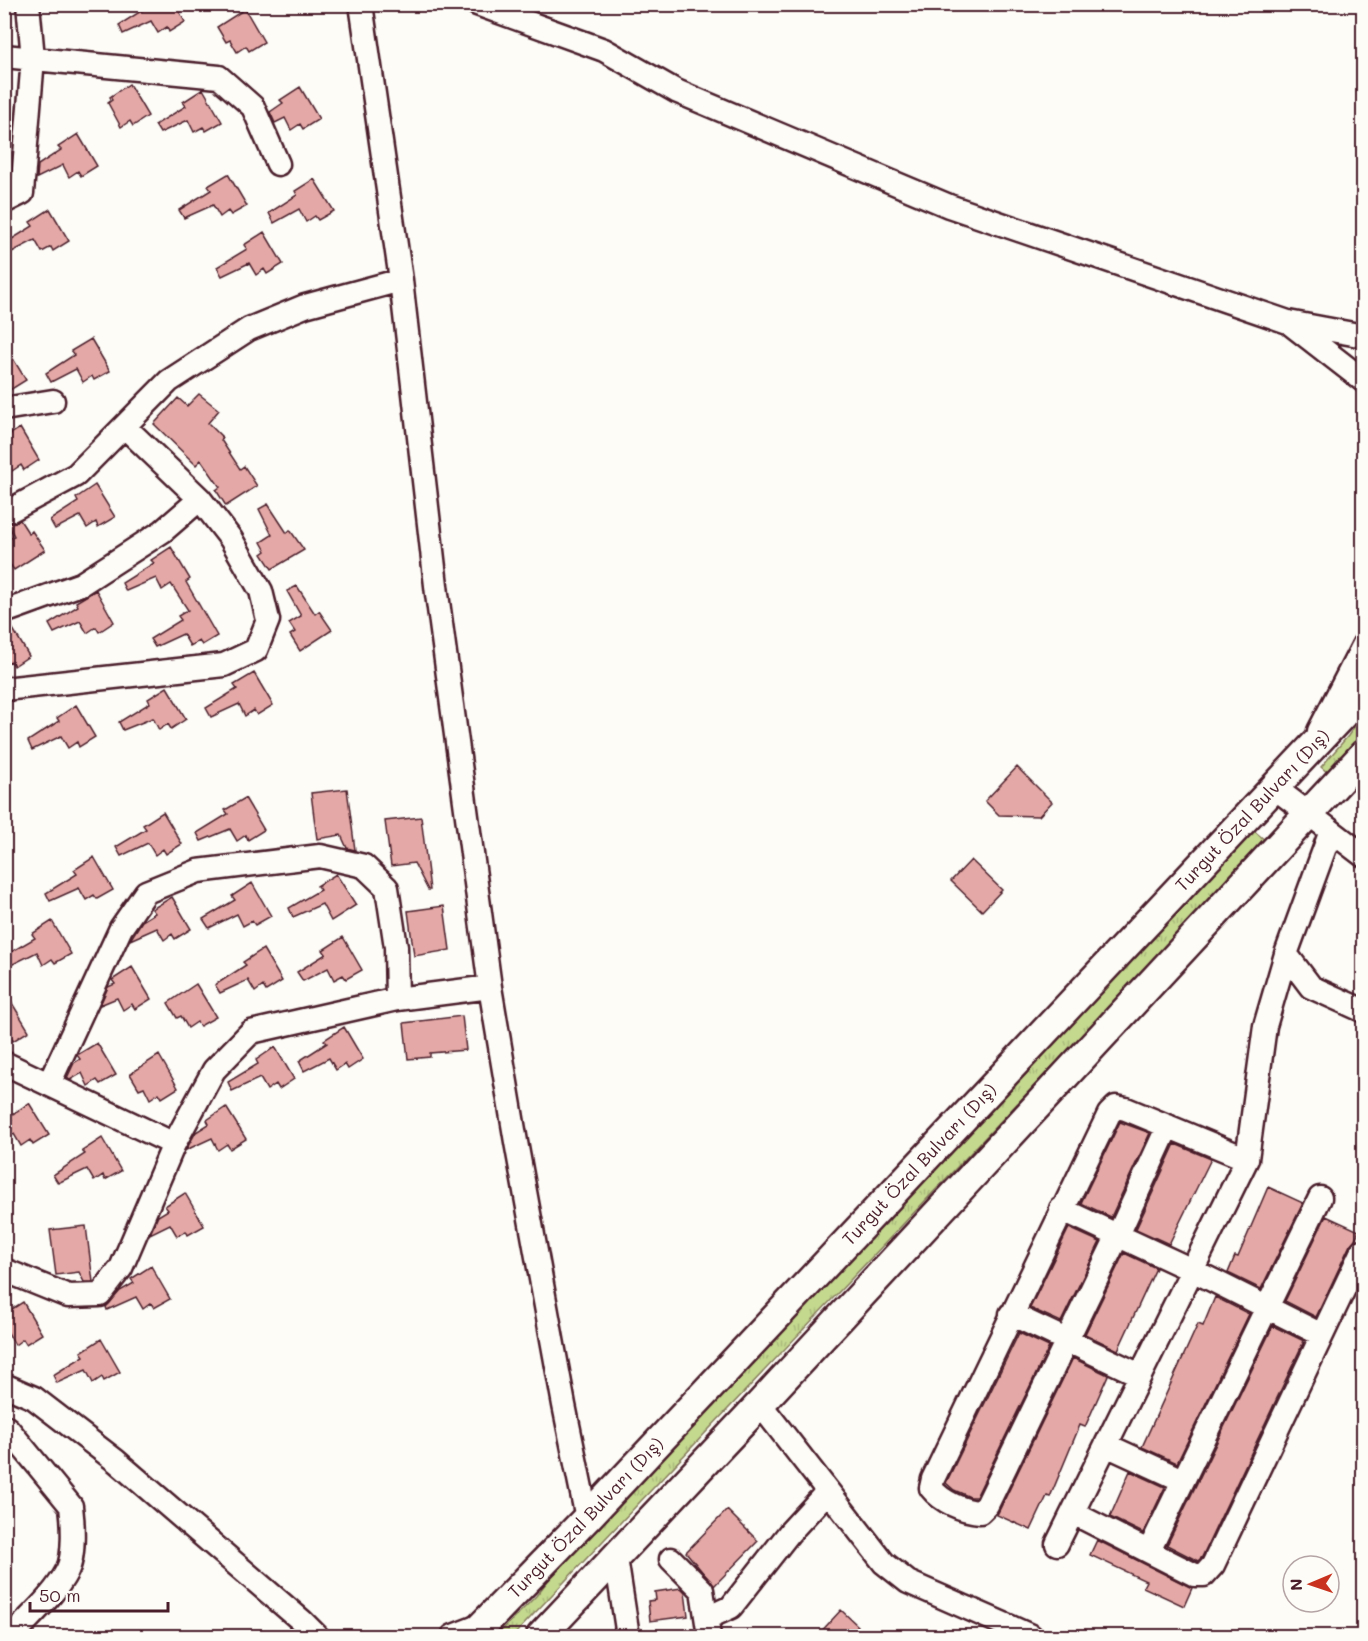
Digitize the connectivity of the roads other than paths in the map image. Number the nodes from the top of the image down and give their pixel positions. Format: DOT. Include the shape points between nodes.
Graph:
graph roads {
  1 [pos="28,4"];
  2 [pos="361,4"];
  3 [pos="477,4"];
  4 [pos="4,57"];
  5 [pos="33,58"];
  6 [pos="278,164"];
  7 [pos="4,202"];
  8 [pos="401,280"];
  9 [pos="1288,322"];
  10 [pos="1364,336"];
  11 [pos="1364,381"];
  12 [pos="53,401"];
  13 [pos="4,409"];
  14 [pos="124,427"];
  15 [pos="200,499"];
  16 [pos="4,511"];
  17 [pos="4,612"];
  18 [pos="1364,644"];
  19 [pos="4,689"];
  20 [pos="1364,692"];
  21 [pos="1310,750"];
  22 [pos="1364,754"];
  23 [pos="1275,788"];
  24 [pos="1308,813"];
  25 [pos="1331,831"];
  26 [pos="1363,857"];
  27 [pos="1286,954"];
  28 [pos="490,987"];
  29 [pos="397,999"];
  30 [pos="1364,1011"];
  31 [pos="4,1063"];
  32 [pos="49,1084"];
  33 [pos="1168,1126"];
  34 [pos="174,1144"];
  35 [pos="1246,1159"];
  36 [pos="1320,1198"];
  37 [pos="1061,1209"];
  38 [pos="1118,1235"];
  39 [pos="1362,1251"];
  40 [pos="4,1269"];
  41 [pos="1192,1270"];
  42 [pos="1266,1307"];
  43 [pos="1011,1314"];
  44 [pos="1322,1335"];
  45 [pos="1065,1340"];
  46 [pos="1140,1375"];
  47 [pos="4,1384"];
  48 [pos="760,1404"];
  49 [pos="4,1426"];
  50 [pos="1106,1445"];
  51 [pos="1182,1480"];
  52 [pos="827,1492"];
  53 [pos="1073,1513"];
  54 [pos="588,1518"];
  55 [pos="1057,1544"];
  56 [pos="1149,1551"];
  57 [pos="616,1558"];
  58 [pos="671,1559"];
  59 [pos="708,1627"];
  60 [pos="478,1630"];
  61 [pos="310,1631"];
  62 [pos="12,1636"];
  63 [pos="330,1636"];
  64 [pos="453,1636"];
  65 [pos="541,1636"];
  66 [pos="628,1636"];
  67 [pos="1031,1636"];
  1 -- 5 [label="street"];
  2 -- 8 [label="street"];
  3 -- 9 [label="street" via="604,50 676,91 949,206"];
  4 -- 5 [label="street"];
  5 -- 6 [label="street" via="219,77 253,107"];
  5 -- 7 [label="street" via="22,193"];
  8 -- 14 [label="street" via="305,306 249,329 169,381"];
  8 -- 28 [label="street" via="437,594"];
  9 -- 10 [label="street"];
  9 -- 11 [label="street"];
  12 -- 13 [label="street"];
  14 -- 15 [label="street"];
  14 -- 16 [label="street" via="76,475"];
  15 -- 17 [label="street" via="163,531 81,584"];
  15 -- 19 [label="street" via="231,539 261,591 268,620 256,650 224,665"];
  18 -- 21 [label="street"];
  20 -- 21 [label="main road, Turgut Özal Bulvarı (Dış)"];
  21 -- 23 [label="main road, Turgut Özal Bulvarı (Dış)"];
  22 -- 24 [label="main road"];
  23 -- 24 [label="street"];
  23 -- 54 [label="main road, Turgut Özal Bulvarı (Dış)"];
  24 -- 25 [label="street"];
  24 -- 48 [label="main road"];
  25 -- 26 [label="street"];
  25 -- 27 [label="street"];
  27 -- 30 [label="street" via="1311,987"];
  27 -- 35 [label="street" via="1265,1026"];
  28 -- 29 [label="street"];
  28 -- 54 [label="street" via="557,1371"];
  29 -- 32 [label="street" via="396,947 387,888 364,866 320,856 198,871 146,892 121,928"];
  29 -- 34 [label="street" via="251,1032 214,1070"];
  31 -- 32 [label="street"];
  32 -- 34 [label="street"];
  33 -- 35 [label="street"];
  33 -- 37 [label="street" via="1116,1107"];
  33 -- 38 [label="street"];
  34 -- 40 [label="street" via="121,1268 100,1295 68,1296"];
  35 -- 41 [label="street"];
  36 -- 42 [label="street"];
  37 -- 38 [label="street"];
  37 -- 43 [label="street"];
  38 -- 41 [label="street"];
  38 -- 45 [label="street"];
  39 -- 44 [label="street"];
  41 -- 42 [label="street"];
  41 -- 46 [label="street"];
  42 -- 44 [label="street"];
  42 -- 51 [label="street"];
  43 -- 45 [label="street"];
  43 -- 45 [label="street" via="931,1488 938,1496 970,1512 980,1512 987,1505"];
  44 -- 56 [label="street" via="1213,1565 1204,1575 1195,1575"];
  45 -- 46 [label="street"];
  46 -- 50 [label="street"];
  47 -- 61 [label="street" via="34,1398 116,1461"];
  48 -- 52 [label="street"];
  48 -- 57 [label="main road"];
  49 -- 62 [label="street" via="70,1506 72,1517 68,1570"];
  50 -- 51 [label="street"];
  50 -- 53 [label="street"];
  51 -- 56 [label="street"];
  52 -- 59 [label="street" via="730,1607"];
  52 -- 67 [label="street" via="884,1563 908,1582"];
  53 -- 55 [label="street"];
  53 -- 56 [label="street"];
  54 -- 60 [label="main road, Turgut Özal Bulvarı (Dış)"];
  57 -- 65 [label="main road"];
  57 -- 66 [label="street"];
  58 -- 59 [label="street" via="702,1590"];
  60 -- 64 [label="street"];
  61 -- 63 [label="street"];
}
